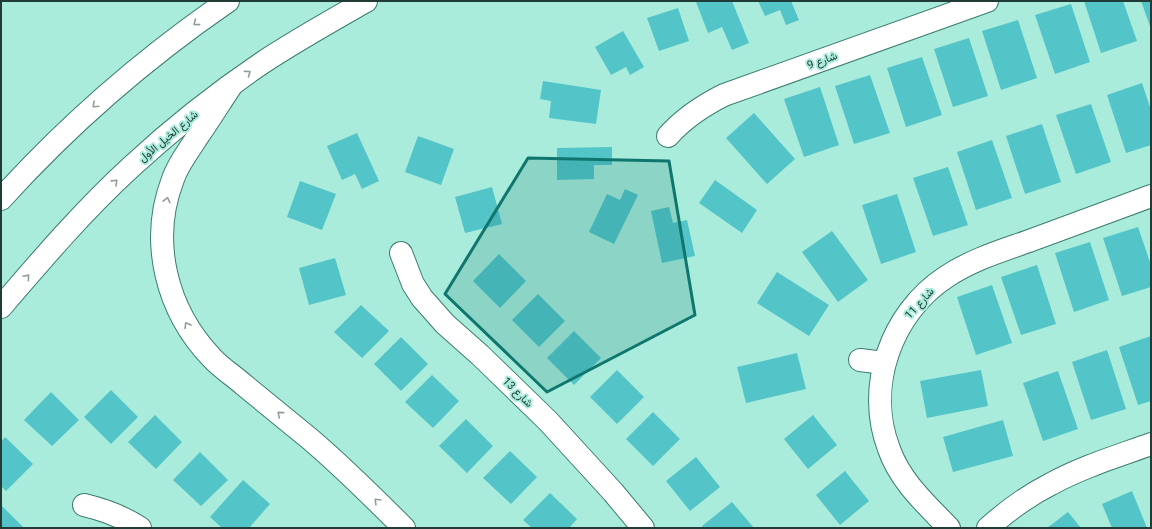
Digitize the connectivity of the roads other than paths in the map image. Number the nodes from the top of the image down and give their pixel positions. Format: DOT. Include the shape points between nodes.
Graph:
graph roads {
  1 [pos="228,1"];
  2 [pos="366,1"];
  3 [pos="987,1"];
  4 [pos="231,86"];
  5 [pos="668,136"];
  6 [pos="1151,196"];
  7 [pos="1,199"];
  8 [pos="402,253"];
  9 [pos="1,307"];
  10 [pos="860,360"];
  11 [pos="884,363"];
  12 [pos="1151,444"];
  13 [pos="84,505"];
  14 [pos="140,528"];
  15 [pos="404,528"];
  16 [pos="643,528"];
  17 [pos="949,528"];
  18 [pos="988,528"];
  1 -- 7 [label="street, one-way" via="152,56 108,93"];
  4 -- 2 [label="street, شارع الخيل الأول, one-way" via="268,59"];
  3 -- 5 [label="street, شارع 9" via="724,95 693,112"];
  9 -- 4 [label="street, شارع الخيل الأول, one-way" via="72,226 127,171 164,138"];
  15 -- 4 [label="street, one-way" via="311,440 213,359 187,326 176,306 164,264 162,242 167,199 173,178 182,161"];
  6 -- 11 [label="street, شارع 11" via="998,252 946,276 909,311 891,343"];
  8 -- 16 [label="street, شارع 13" via="413,284 422,298 445,324 548,421"];
  10 -- 11 [label="street"];
  11 -- 17 [label="street, شارع 11" via="880,407 889,450 910,487"];
  12 -- 18 [label="street" via="1051,484 1006,512"];
  13 -- 14 [label="street" via="116,514"];
}
